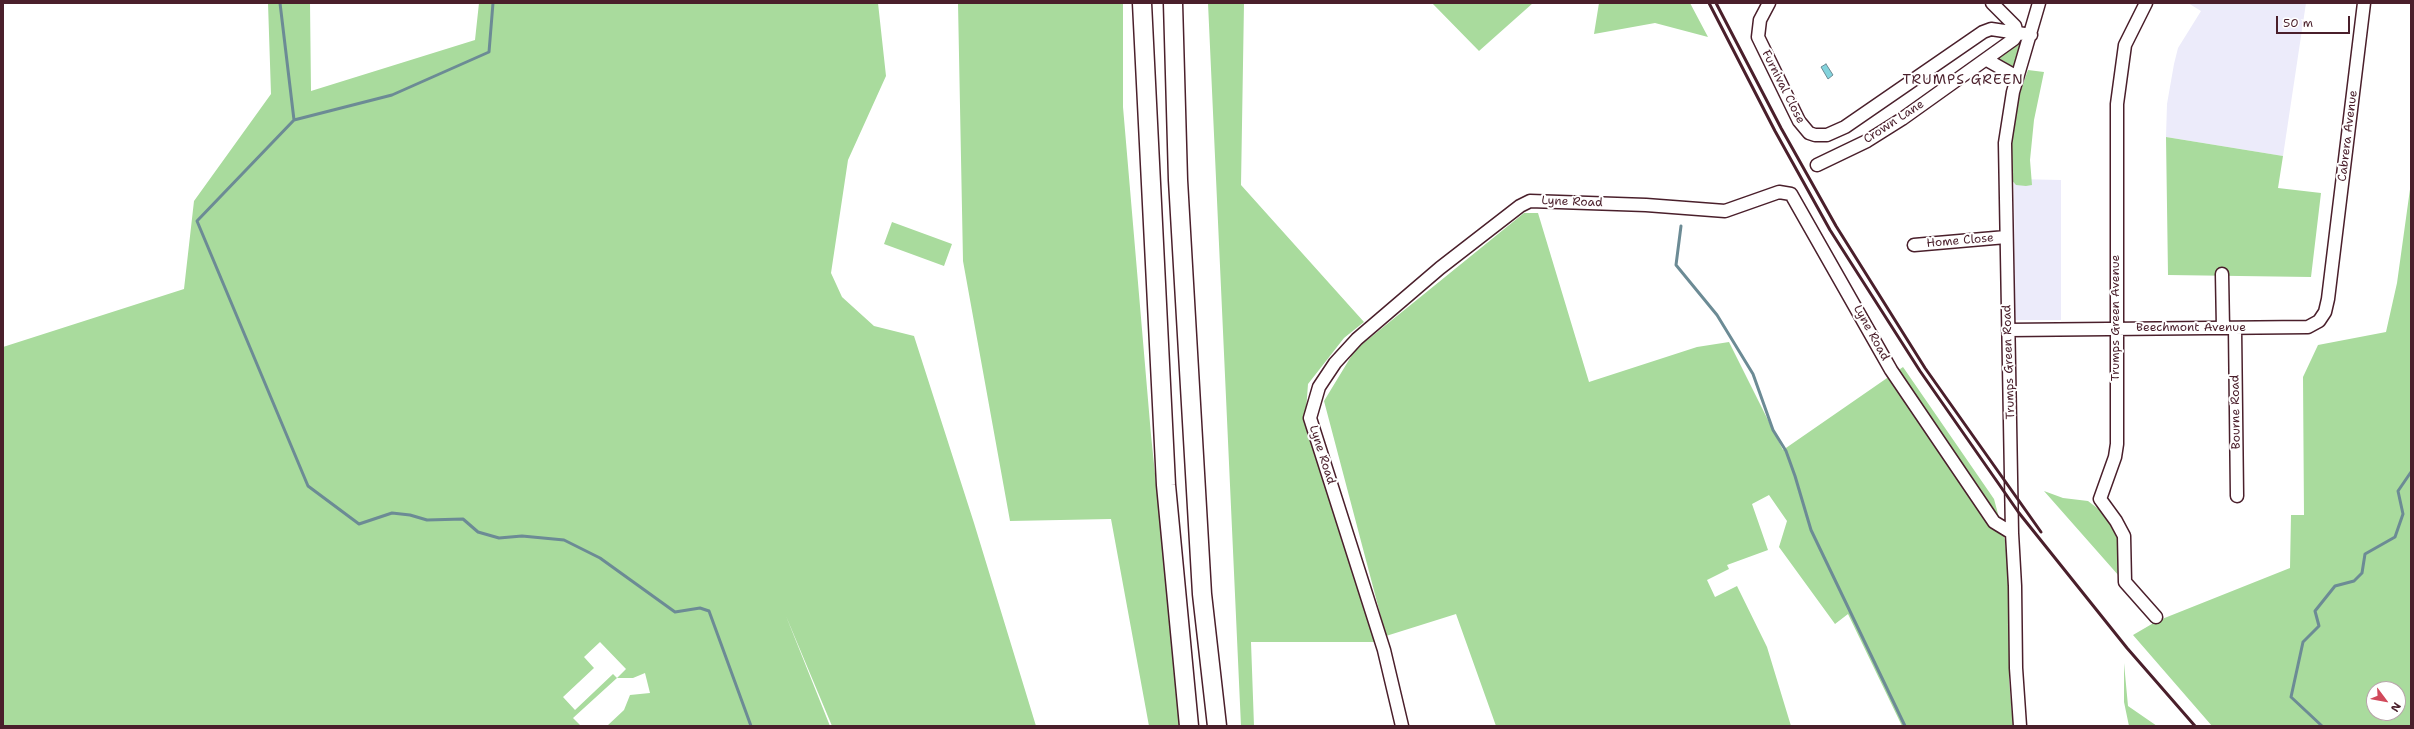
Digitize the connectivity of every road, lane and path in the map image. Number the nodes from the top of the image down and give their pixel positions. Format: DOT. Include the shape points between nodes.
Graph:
graph roads {
  1 [pos="1142,3"];
  2 [pos="1173,3"];
  3 [pos="1769,3"];
  4 [pos="1992,3"];
  5 [pos="2146,3"];
  6 [pos="2364,3"];
  7 [pos="2041,4"];
  8 [pos="2017,34"];
  9 [pos="2031,35"];
  10 [pos="1987,60"];
  11 [pos="2017,77"];
  12 [pos="1818,165"];
  13 [pos="2006,237"];
  14 [pos="1914,245"];
  15 [pos="2331,269"];
  16 [pos="2222,274"];
  17 [pos="2115,328"];
  18 [pos="2223,328"];
  19 [pos="2235,328"];
  20 [pos="2008,330"];
  21 [pos="2237,496"];
  22 [pos="2012,533"];
  23 [pos="2156,617"];
  24 [pos="1189,726"];
  25 [pos="1217,726"];
  26 [pos="1402,726"];
  27 [pos="2020,726"];
  1 -- 24 [label="highway" via="1166,485"];
  2 -- 25 [label="highway" via="1178,180 1202,594"];
  3 -- 8 [label="street, Furnival Close" via="1760,20 1758,37 1799,121 1809,133 1815,135 1827,135 1846,127 1982,32 1990,30"];
  4 -- 8 [label="street" via="2015,26"];
  5 -- 17 [label="street, Trumps Green Avenue" via="2125,45 2117,104"];
  6 -- 15 [label="street, Cabrera Avenue"];
  7 -- 9 [label="street, Trumps Green Road"];
  8 -- 9 [label="street, Furnival Close"];
  8 -- 10 [label="street, Crown Lane"];
  9 -- 11 [label="street, Trumps Green Road"];
  10 -- 11 [label="street"];
  10 -- 12 [label="street, Crown Lane" via="1877,135"];
  11 -- 13 [label="street, Trumps Green Road" via="2005,143"];
  13 -- 14 [label="street, Home Close"];
  13 -- 20 [label="street, Trumps Green Road"];
  15 -- 19 [label="street, Beechmont Avenue" via="2325,312 2315,324 2308,327"];
  16 -- 18 [label="street"];
  17 -- 18 [label="street, Beechmont Avenue"];
  17 -- 20 [label="street, Beechmont Avenue"];
  17 -- 23 [label="street, Trumps Green Avenue" via="2117,444 2100,499 2124,536 2126,582"];
  18 -- 19 [label="street, Beechmont Avenue"];
  19 -- 21 [label="street, Bourne Road"];
  20 -- 22 [label="street, Trumps Green Road"];
  22 -- 26 [label="street, Lyne Road" via="1994,522 1891,370 1791,194 1779,192 1725,211 1646,204 1530,201 1440,268 1356,339 1334,363 1319,387 1310,418 1384,650"];
  22 -- 27 [label="street, Trumps Green Road"];
}
